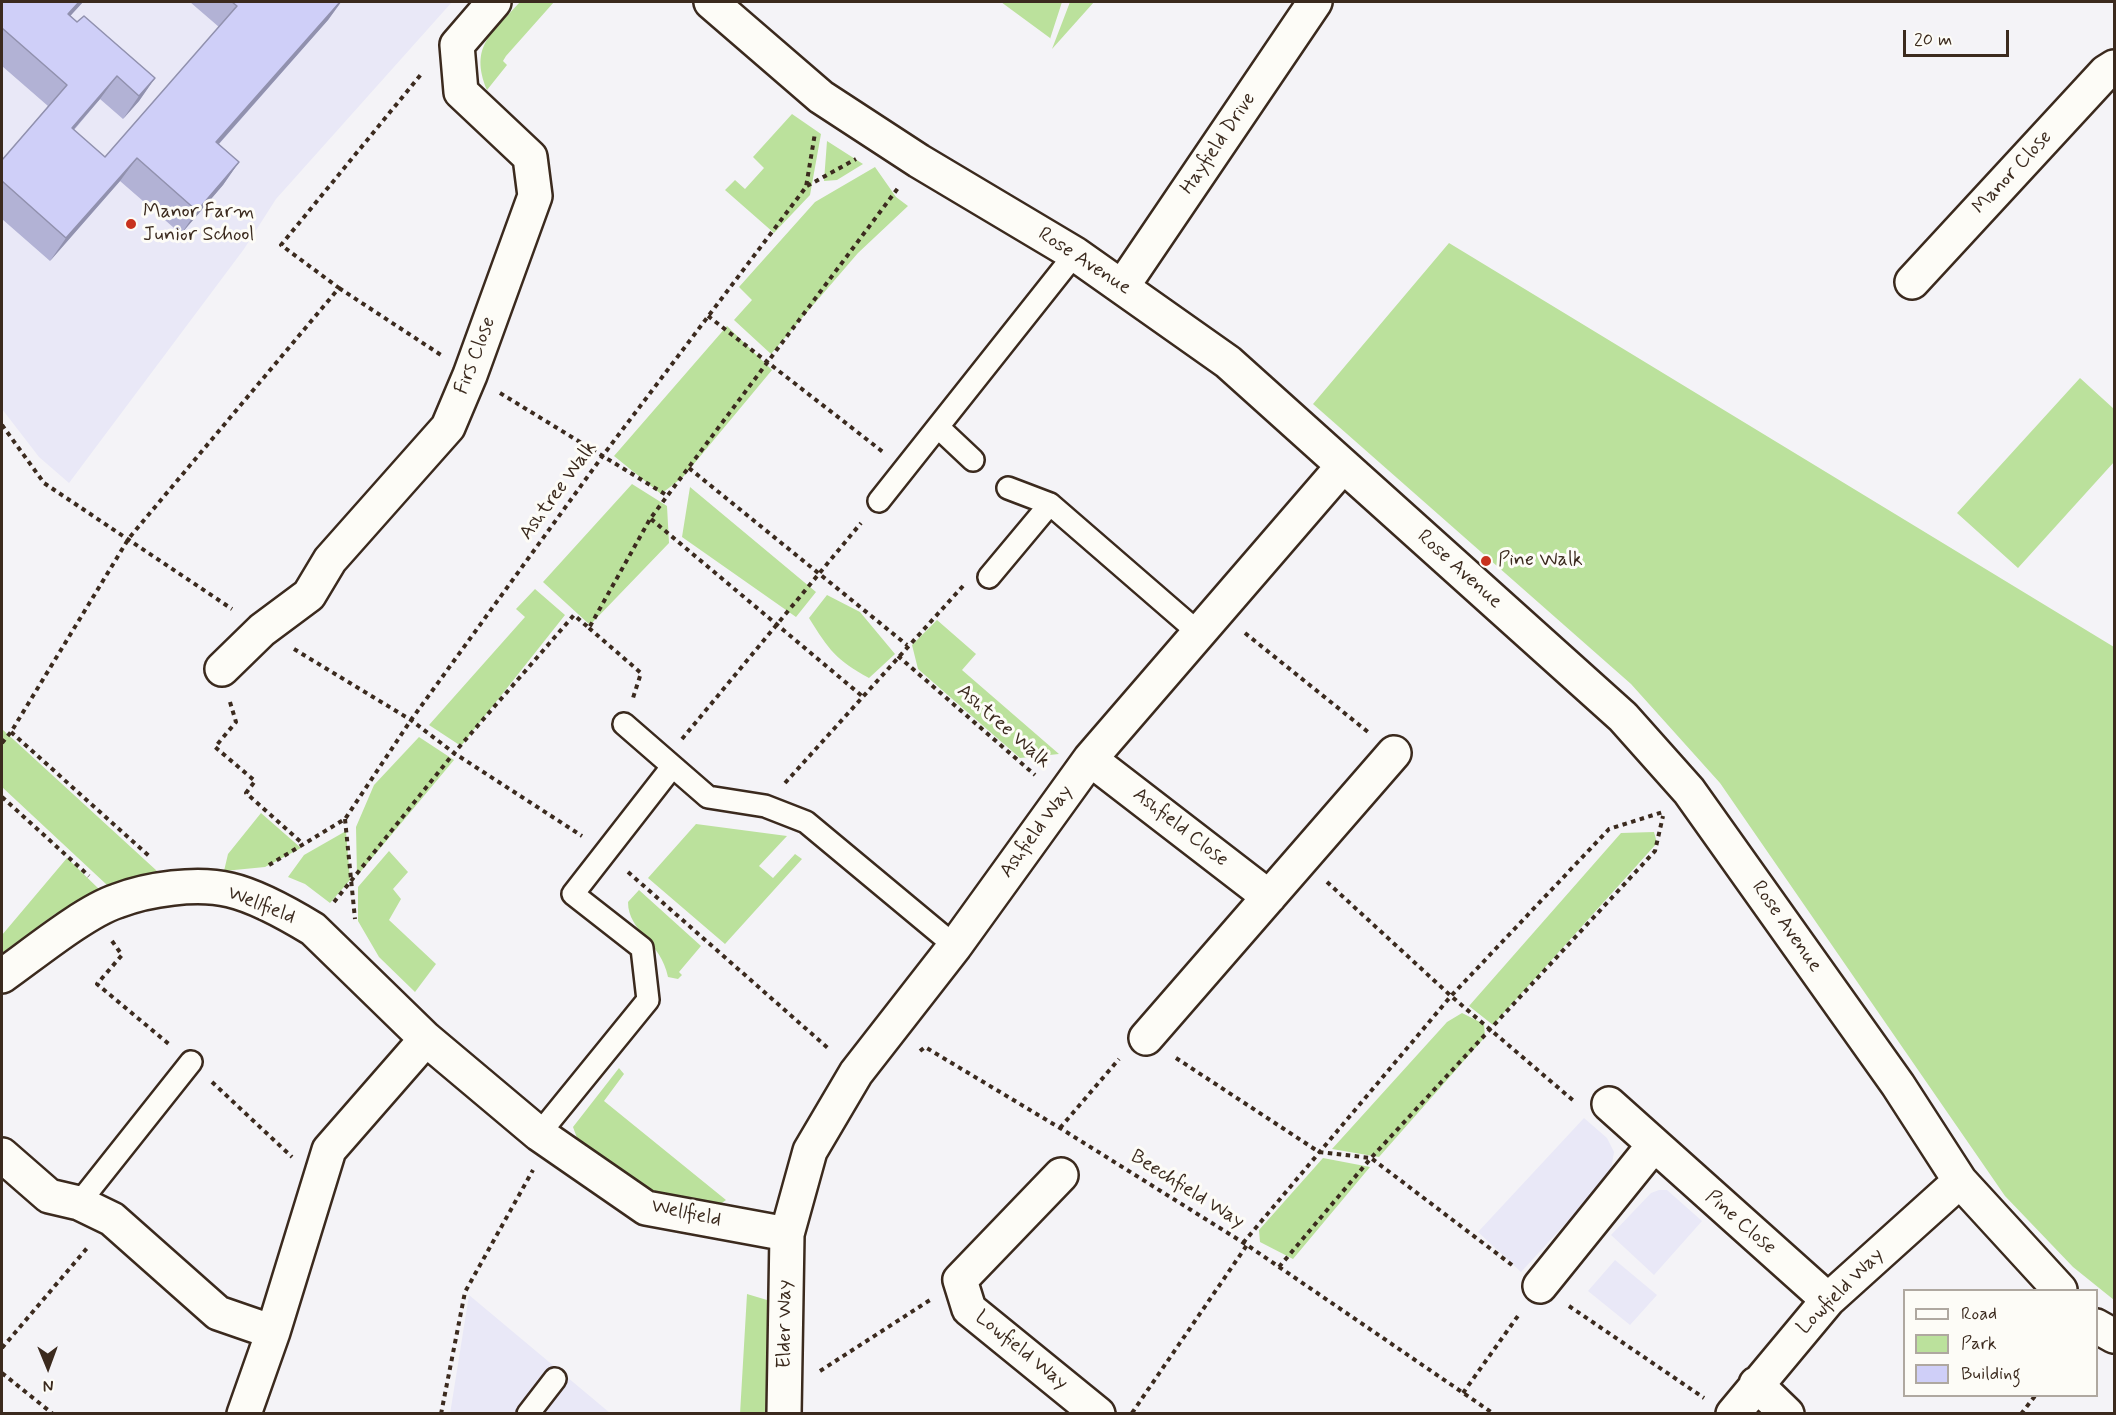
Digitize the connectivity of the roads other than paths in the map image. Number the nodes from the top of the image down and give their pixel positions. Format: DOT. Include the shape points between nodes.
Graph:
graph roads {
  1 [pos="494,2"];
  2 [pos="1315,2"];
  3 [pos="724,6"];
  4 [pos="2115,67"];
  5 [pos="1075,254"];
  6 [pos="1912,282"];
  7 [pos="1122,287"];
  8 [pos="939,428"];
  9 [pos="973,460"];
  10 [pos="1343,466"];
  11 [pos="1008,488"];
  12 [pos="879,501"];
  13 [pos="1050,504"];
  14 [pos="989,577"];
  15 [pos="1209,623"];
  16 [pos="222,669"];
  17 [pos="624,724"];
  18 [pos="1394,753"];
  19 [pos="1090,759"];
  20 [pos="668,764"];
  21 [pos="1269,897"];
  22 [pos="955,946"];
  23 [pos="2,976"];
  24 [pos="1146,1038"];
  25 [pos="426,1039"];
  26 [pos="191,1062"];
  27 [pos="1610,1104"];
  28 [pos="539,1134"];
  29 [pos="1653,1146"];
  30 [pos="2,1155"];
  31 [pos="1061,1175"];
  32 [pos="1960,1181"];
  33 [pos="78,1203"];
  34 [pos="787,1234"];
  35 [pos="1540,1286"];
  36 [pos="2059,1289"];
  37 [pos="1828,1300"];
  38 [pos="2098,1327"];
  39 [pos="273,1332"];
  40 [pos="2115,1336"];
  41 [pos="555,1379"];
  42 [pos="1756,1384"];
  43 [pos="785,1403"];
  44 [pos="1720,1407"];
  45 [pos="244,1413"];
  46 [pos="528,1413"];
  47 [pos="1098,1413"];
  48 [pos="1787,1413"];
  1 -- 16 [label="street, Firs Close" via="457,45 461,92 530,157 535,196 470,375 448,427 330,560 309,596 262,630"];
  2 -- 7 [label="street, Hayfield Drive"];
  3 -- 5 [label="street, Rose Avenue" via="821,97 888,142"];
  4 -- 6 [label="street, Manor Close" via="2106,72"];
  5 -- 7 [label="street, Rose Avenue"];
  5 -- 8 [label="lane"];
  7 -- 10 [label="street, Rose Avenue" via="1228,362"];
  8 -- 9 [label="lane"];
  8 -- 12 [label="lane"];
  10 -- 15 [label="street, Ashfield Way"];
  10 -- 32 [label="street, Rose Avenue" via="1623,717 1689,791 1898,1085"];
  11 -- 13 [label="lane"];
  13 -- 14 [label="lane"];
  13 -- 15 [label="lane"];
  15 -- 19 [label="street, Ashfield Way"];
  17 -- 20 [label="lane"];
  18 -- 21 [label="street"];
  19 -- 21 [label="street, Ashfield Close"];
  19 -- 22 [label="street, Ashfield Way"];
  20 -- 22 [label="lane" via="708,797 765,806 806,822"];
  20 -- 28 [label="lane" via="573,894 642,948 648,1000"];
  21 -- 24 [label="street"];
  22 -- 34 [label="street, Ashfield Way" via="856,1073 810,1151"];
  23 -- 25 [label="street, Wellfield" via="116,901 183,886 230,890 291,915 313,929"];
  25 -- 28 [label="street, Wellfield"];
  25 -- 39 [label="street" via="329,1150"];
  26 -- 33 [label="lane"];
  27 -- 29 [label="street, Pine Close"];
  28 -- 34 [label="street, Wellfield" via="646,1208"];
  29 -- 35 [label="street"];
  29 -- 37 [label="street, Pine Close"];
  30 -- 33 [label="street" via="49,1196"];
  31 -- 47 [label="street, Lowfield Way" via="960,1280 969,1309"];
  32 -- 36 [label="street, Rose Avenue"];
  32 -- 37 [label="street, Lowfield Way"];
  33 -- 39 [label="street" via="112,1219 218,1313"];
  34 -- 43 [label="street, Elder Way"];
  37 -- 42 [label="street, Lowfield Way"];
  38 -- 40 [label="street"];
  39 -- 45 [label="street"];
  41 -- 46 [label="lane"];
  42 -- 44 [label="street, Lowfield Way"];
  42 -- 48 [label="street"];
}
